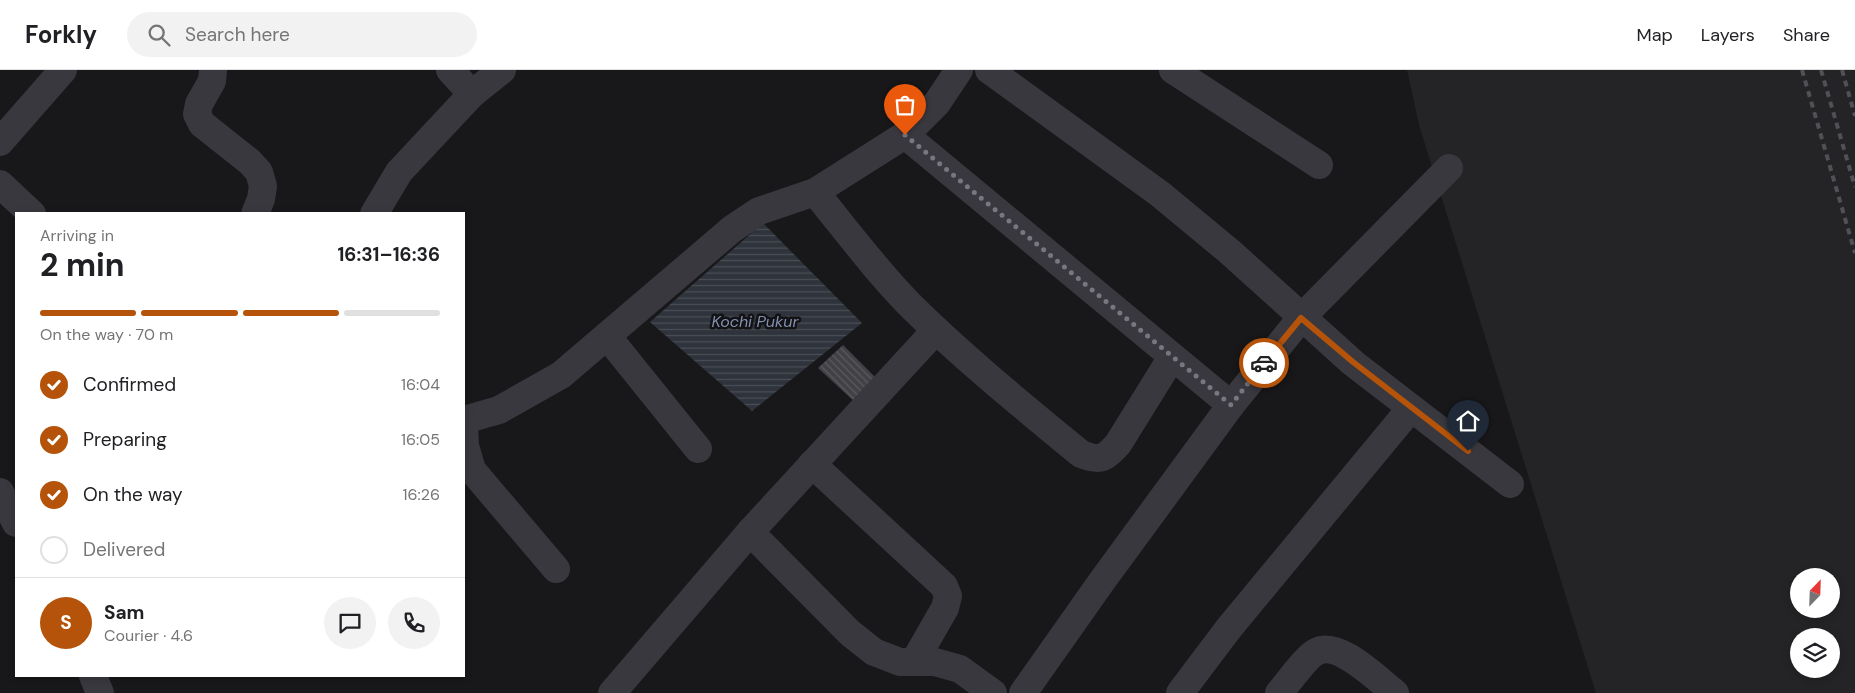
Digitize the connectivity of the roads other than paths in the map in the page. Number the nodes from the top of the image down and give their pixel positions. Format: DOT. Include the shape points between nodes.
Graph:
graph roads {
  1 [pos="63,70"];
  2 [pos="213,70"];
  3 [pos="450,70"];
  4 [pos="502,70"];
  5 [pos="959,70"];
  6 [pos="989,70"];
  7 [pos="1173,70"];
  8 [pos="472,94"];
  9 [pos="905,135"];
  10 [pos="0,142"];
  11 [pos="1319,165"];
  12 [pos="1448,168"];
  13 [pos="0,184"];
  14 [pos="815,192"];
  15 [pos="30,212"];
  16 [pos="255,212"];
  17 [pos="375,212"];
  18 [pos="1301,318"];
  19 [pos="936,330"];
  20 [pos="607,336"];
  21 [pos="1172,357"];
  22 [pos="1231,405"];
  23 [pos="1411,408"];
  24 [pos="465,420"];
  25 [pos="465,446"];
  26 [pos="698,449"];
  27 [pos="812,464"];
  28 [pos="1510,484"];
  29 [pos="0,492"];
  30 [pos="15,521"];
  31 [pos="750,532"];
  32 [pos="556,569"];
  33 [pos="914,662"];
  34 [pos="93,677"];
  35 [pos="100,693"];
  36 [pos="612,693"];
  37 [pos="993,693"];
  38 [pos="1023,693"];
  39 [pos="1180,693"];
  40 [pos="1279,693"];
  41 [pos="1395,693"];
  1 -- 10 [label="street"];
  2 -- 16 [label="street" via="212,81 197,114 202,124 259,172 263,186"];
  3 -- 8 [label="street"];
  4 -- 8 [label="street"];
  5 -- 9 [label="street" via="937,103"];
  6 -- 18 [label="street" via="1160,194 1230,252"];
  7 -- 11 [label="street"];
  8 -- 17 [label="street" via="399,172"];
  9 -- 14 [label="street"];
  9 -- 21 [label="street"];
  12 -- 18 [label="street"];
  13 -- 15 [label="street"];
  14 -- 19 [label="street" via="871,262"];
  14 -- 20 [label="street" via="759,210 732,229"];
  18 -- 22 [label="street"];
  18 -- 23 [label="street"];
  19 -- 21 [label="street" via="1082,454 1094,459 1107,456 1118,444"];
  19 -- 27 [label="street"];
  20 -- 24 [label="street" via="561,376 499,410"];
  20 -- 26 [label="street"];
  21 -- 22 [label="street"];
  22 -- 38 [label="street"];
  23 -- 28 [label="street"];
  23 -- 39 [label="street" via="1229,628"];
  25 -- 32 [label="street" via="472,470"];
  27 -- 31 [label="street"];
  27 -- 33 [label="street" via="944,586 948,596 945,608"];
  29 -- 30 [label="street"];
  31 -- 33 [label="street" via="850,633 874,652 900,662"];
  31 -- 36 [label="street"];
  33 -- 37 [label="street" via="935,662 960,669"];
  34 -- 35 [label="street"];
  40 -- 41 [label="street" via="1313,653 1323,649 1346,655"];
}
